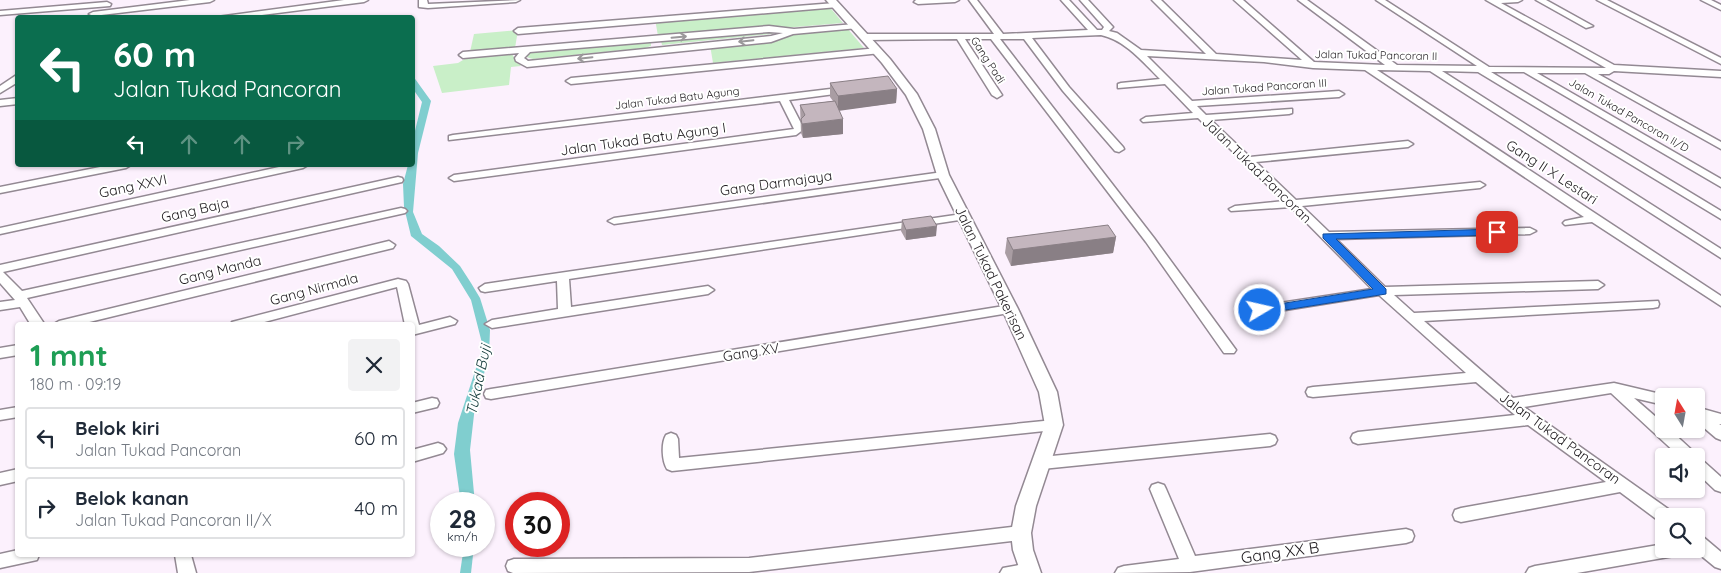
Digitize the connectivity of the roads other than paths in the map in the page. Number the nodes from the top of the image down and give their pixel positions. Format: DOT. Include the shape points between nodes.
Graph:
graph roads {
  1 [pos="210,0"];
  2 [pos="364,0"];
  3 [pos="423,0"];
  4 [pos="516,0"];
  5 [pos="955,0"];
  6 [pos="972,0"];
  7 [pos="1066,0"];
  8 [pos="1084,0"];
  9 [pos="1156,0"];
  10 [pos="1238,0"];
  11 [pos="1302,0"];
  12 [pos="1380,0"];
  13 [pos="1518,0"];
  14 [pos="1540,0"];
  15 [pos="1601,0"];
  16 [pos="1705,0"];
  17 [pos="1492,1"];
  18 [pos="111,2"];
  19 [pos="833,2"];
  20 [pos="918,2"];
  21 [pos="1721,8"];
  22 [pos="0,13"];
  23 [pos="92,15"];
  24 [pos="98,15"];
  25 [pos="239,15"];
  26 [pos="1589,26"];
  27 [pos="518,31"];
  28 [pos="794,32"];
  29 [pos="1094,32"];
  30 [pos="1104,32"];
  31 [pos="959,36"];
  32 [pos="1026,36"];
  33 [pos="869,37"];
  34 [pos="997,37"];
  35 [pos="656,39"];
  36 [pos="658,50"];
  37 [pos="526,51"];
  38 [pos="1138,53"];
  39 [pos="463,55"];
  40 [pos="1214,57"];
  41 [pos="1721,61"];
  42 [pos="1313,65"];
  43 [pos="1366,67"];
  44 [pos="1481,67"];
  45 [pos="1395,68"];
  46 [pos="1431,68"];
  47 [pos="1612,68"];
  48 [pos="1524,69"];
  49 [pos="1589,72"];
  50 [pos="1721,74"];
  51 [pos="15,79"];
  52 [pos="571,81"];
  53 [pos="1167,81"];
  54 [pos="15,84"];
  55 [pos="1121,86"];
  56 [pos="2,87"];
  57 [pos="858,89"];
  58 [pos="1340,94"];
  59 [pos="997,95"];
  60 [pos="783,97"];
  61 [pos="15,101"];
  62 [pos="0,103"];
  63 [pos="1190,104"];
  64 [pos="1289,111"];
  65 [pos="1201,116"];
  66 [pos="1146,120"];
  67 [pos="453,138"];
  68 [pos="1408,144"];
  69 [pos="1721,146"];
  70 [pos="1119,149"];
  71 [pos="1248,160"];
  72 [pos="116,167"];
  73 [pos="294,167"];
  74 [pos="943,175"];
  75 [pos="454,178"];
  76 [pos="398,180"];
  77 [pos="1721,184"];
  78 [pos="1480,185"];
  79 [pos="0,190"];
  80 [pos="1292,202"];
  81 [pos="1235,209"];
  82 [pos="401,211"];
  83 [pos="1721,216"];
  84 [pos="962,217"];
  85 [pos="1594,218"];
  86 [pos="614,220"];
  87 [pos="1569,223"];
  88 [pos="0,231"];
  89 [pos="1530,231"];
  90 [pos="1326,236"];
  91 [pos="389,245"];
  92 [pos="1721,254"];
  93 [pos="0,269"];
  94 [pos="0,275"];
  95 [pos="563,277"];
  96 [pos="1598,285"];
  97 [pos="485,288"];
  98 [pos="708,290"];
  99 [pos="1382,291"];
  100 [pos="21,299"];
  101 [pos="1721,302"];
  102 [pos="1653,304"];
  103 [pos="0,306"];
  104 [pos="1010,308"];
  105 [pos="1260,310"];
  106 [pos="565,313"];
  107 [pos="1410,317"];
  108 [pos="450,321"];
  109 [pos="36,322"];
  110 [pos="71,322"];
  111 [pos="248,322"];
  112 [pos="411,322"];
  113 [pos="492,324"];
  114 [pos="415,330"];
  115 [pos="15,350"];
  116 [pos="1229,350"];
  117 [pos="0,353"];
  118 [pos="1479,377"];
  119 [pos="1614,388"];
  120 [pos="1313,392"];
  121 [pos="491,394"];
  122 [pos="1655,398"];
  123 [pos="432,403"];
  124 [pos="1510,404"];
  125 [pos="415,407"];
  126 [pos="15,412"];
  127 [pos="0,415"];
  128 [pos="1705,415"];
  129 [pos="1529,419"];
  130 [pos="1721,419"];
  131 [pos="1705,420"];
  132 [pos="1054,425"];
  133 [pos="1721,434"];
  134 [pos="1358,438"];
  135 [pos="671,439"];
  136 [pos="1270,440"];
  137 [pos="1680,448"];
  138 [pos="438,449"];
  139 [pos="415,455"];
  140 [pos="1042,463"];
  141 [pos="1705,471"];
  142 [pos="15,476"];
  143 [pos="0,479"];
  144 [pos="1624,485"];
  145 [pos="1721,486"];
  146 [pos="1158,489"];
  147 [pos="1655,508"];
  148 [pos="1461,515"];
  149 [pos="1021,533"];
  150 [pos="1406,536"];
  151 [pos="1705,549"];
  152 [pos="1655,552"];
  153 [pos="21,557"];
  154 [pos="183,557"];
  155 [pos="0,561"];
  156 [pos="1721,562"];
  157 [pos="1190,565"];
  158 [pos="514,566"];
  159 [pos="1031,572"];
  160 [pos="187,573"];
  161 [pos="1009,573"];
  162 [pos="1124,573"];
  163 [pos="1536,573"];
  1 -- 24 [label="street"];
  2 -- 25 [label="street"];
  3 -- 4 [label="street" via="422,5 428,6"];
  5 -- 20 [label="street"];
  6 -- 34 [label="street"];
  7 -- 29 [label="street"];
  8 -- 30 [label="street" via="1109,27"];
  9 -- 40 [label="street"];
  10 -- 42 [label="street"];
  11 -- 45 [label="street"];
  12 -- 44 [label="street"];
  13 -- 17 [label="street"];
  14 -- 26 [label="street"];
  15 -- 41 [label="street"];
  16 -- 21 [label="street"];
  17 -- 47 [label="street"];
  18 -- 22 [label="street"];
  18 -- 23 [label="street"];
  19 -- 27 [label="street"];
  19 -- 33 [label="street, Jalan Tukad Pakerisan"];
  28 -- 33 [label="street"];
  35 -- 28 [label="street, one-way" via="769,29"];
  28 -- 36 [label="street, one-way" via="771,39"];
  29 -- 30 [label="street, Jalan Tukad Pancoran"];
  29 -- 32 [label="street, Jalan Tukad Pancoran"];
  30 -- 38 [label="street, Jalan Tukad Pancoran"];
  31 -- 33 [label="street, Jalan Tukad Pancoran"];
  31 -- 34 [label="street, Jalan Tukad Pancoran"];
  31 -- 59 [label="street, Gang Padi"];
  32 -- 34 [label="street, Jalan Tukad Pancoran"];
  32 -- 70 [label="street" via="1066,89"];
  33 -- 52 [label="street"];
  33 -- 74 [label="street, Jalan Tukad Pakerisan" via="929,129"];
  34 -- 116 [label="street"];
  35 -- 36 [label="street"];
  35 -- 37 [label="street"];
  36 -- 37 [label="street, one-way" via="527,64 520,62 519,58"];
  37 -- 39 [label="street"];
  38 -- 40 [label="street, Jalan Tukad Pancoran II"];
  38 -- 53 [label="street, Jalan Tukad Pancoran"];
  40 -- 42 [label="street, Jalan Tukad Pancoran II"];
  42 -- 43 [label="street, Jalan Tukad Pancoran II"];
  43 -- 45 [label="street, Jalan Tukad Pancoran II"];
  43 -- 85 [label="street, Gang II X Lestari"];
  44 -- 46 [label="street, Jalan Tukad Pancoran II"];
  44 -- 48 [label="street, Jalan Tukad Pancoran II"];
  44 -- 83 [label="street"];
  45 -- 46 [label="street, Jalan Tukad Pancoran II"];
  46 -- 92 [label="street"];
  47 -- 49 [label="street, Jalan Tukad Pancoran II"];
  47 -- 50 [label="street"];
  48 -- 49 [label="street, Jalan Tukad Pancoran II"];
  48 -- 77 [label="street, Jalan Tukad Pancoran II/D"];
  49 -- 69 [label="street"];
  51 -- 56 [label="street"];
  53 -- 55 [label="street"];
  53 -- 63 [label="street, Jalan Tukad Pancoran"];
  54 -- 56 [label="street"];
  57 -- 60 [label="street, Jalan Tukad Batu Agung"];
  58 -- 63 [label="street, Jalan Tukad Pancoran III"];
  60 -- 67 [label="street, Jalan Tukad Batu Agung"];
  60 -- 75 [label="street, Jalan Tukad Batu Agung I" via="797,126 796,132"];
  61 -- 62 [label="street"];
  63 -- 65 [label="street, Jalan Tukad Pancoran"];
  64 -- 65 [label="street"];
  65 -- 66 [label="street"];
  65 -- 71 [label="street, Jalan Tukad Pancoran"];
  68 -- 71 [label="street"];
  71 -- 80 [label="street, Jalan Tukad Pancoran"];
  72 -- 79 [label="street"];
  73 -- 88 [label="street, Gang XXVI"];
  74 -- 84 [label="street, Jalan Tukad Pakerisan"];
  74 -- 86 [label="street, Gang Darmajaya"];
  76 -- 93 [label="street, Gang Baja"];
  78 -- 80 [label="street"];
  80 -- 81 [label="street"];
  80 -- 90 [label="street, Jalan Tukad Pancoran"];
  82 -- 100 [label="street"];
  84 -- 95 [label="street"];
  84 -- 104 [label="street, Jalan Tukad Pakerisan"];
  85 -- 87 [label="street"];
  85 -- 101 [label="street, Gang II X Lestari"];
  89 -- 90 [label="street"];
  90 -- 99 [label="street, Jalan Tukad Pancoran"];
  91 -- 110 [label="street, Gang Manda"];
  94 -- 100 [label="street"];
  95 -- 97 [label="street"];
  95 -- 106 [label="street"];
  96 -- 99 [label="street"];
  98 -- 106 [label="street"];
  99 -- 105 [label="street"];
  99 -- 107 [label="street, Jalan Tukad Pancoran"];
  100 -- 103 [label="street"];
  100 -- 109 [label="street"];
  102 -- 107 [label="street"];
  104 -- 121 [label="street, Gang XV"];
  104 -- 132 [label="street, Jalan Tukad Pakerisan" via="1048,392"];
  106 -- 113 [label="street"];
  107 -- 118 [label="street, Jalan Tukad Pancoran"];
  108 -- 114 [label="street"];
  111 -- 112 [label="street, Gang Nirmala" via="398,283 402,284"];
  115 -- 117 [label="street"];
  118 -- 120 [label="street"];
  118 -- 124 [label="street, Jalan Tukad Pancoran"];
  119 -- 122 [label="street"];
  119 -- 124 [label="street"];
  119 -- 137 [label="street"];
  123 -- 125 [label="street"];
  124 -- 129 [label="street, Jalan Tukad Pancoran"];
  126 -- 127 [label="street"];
  128 -- 130 [label="street"];
  129 -- 134 [label="street"];
  129 -- 144 [label="street, Jalan Tukad Pancoran"];
  131 -- 133 [label="street"];
  132 -- 135 [label="street" via="672,465"];
  132 -- 140 [label="street, Jalan Tukad Pakerisan"];
  136 -- 140 [label="street"];
  138 -- 139 [label="street"];
  140 -- 149 [label="street, Jalan Tukad Pakerisan" via="1026,506"];
  141 -- 145 [label="street"];
  142 -- 143 [label="street"];
  144 -- 147 [label="street, Jalan Tukad Pancoran"];
  144 -- 148 [label="street"];
  146 -- 157 [label="street"];
  149 -- 158 [label="street" via="750,565"];
  149 -- 159 [label="street, Jalan Tukad Pakerisan"];
  150 -- 157 [label="street, Gang XX B"];
  151 -- 156 [label="street"];
  152 -- 163 [label="street"];
  153 -- 155 [label="street"];
  154 -- 160 [label="street"];
  157 -- 162 [label="street, Gang XX B"];
  159 -- 161 [label="street"];
}
